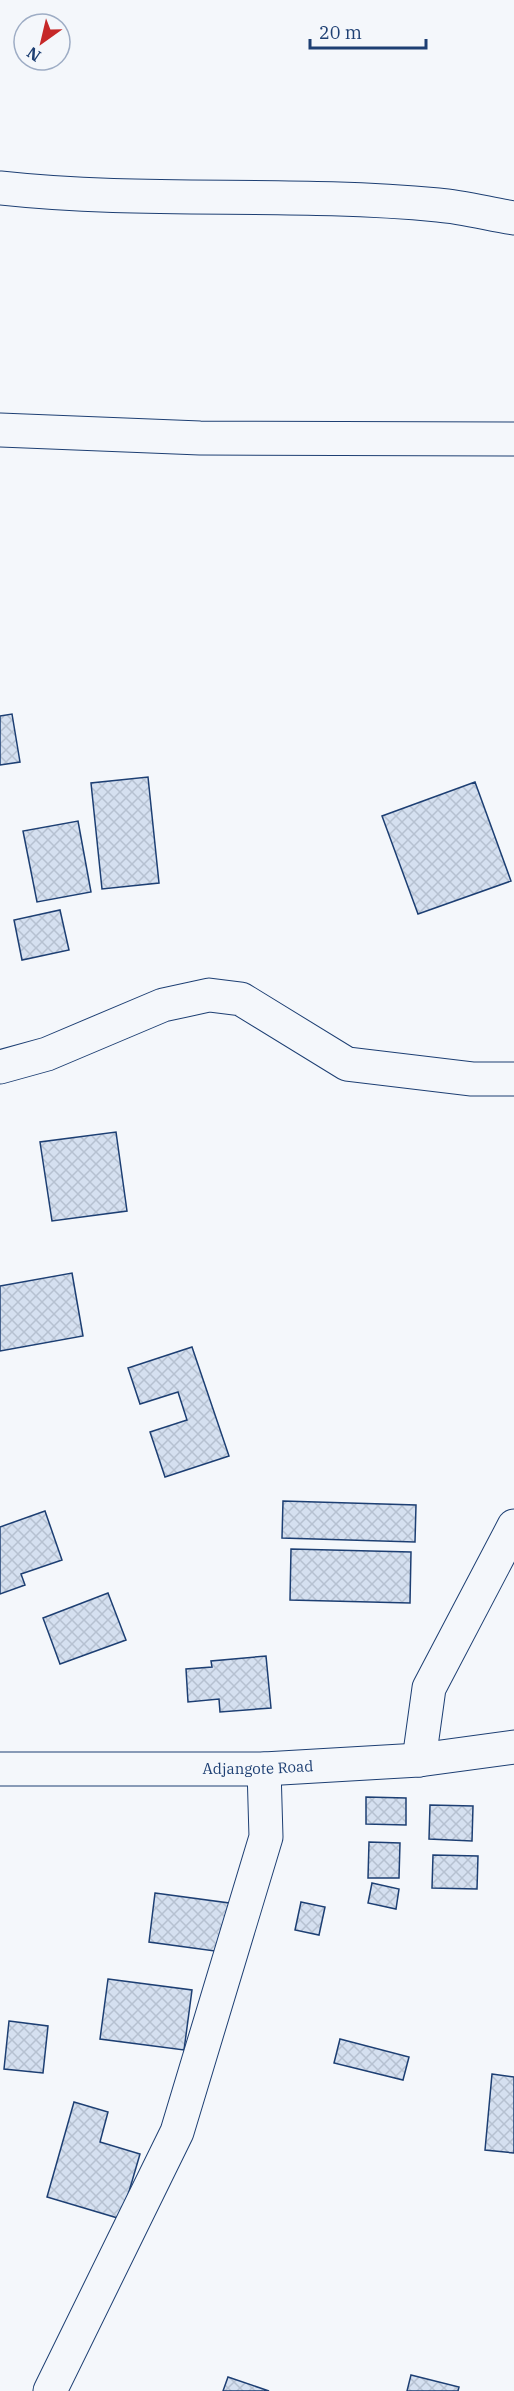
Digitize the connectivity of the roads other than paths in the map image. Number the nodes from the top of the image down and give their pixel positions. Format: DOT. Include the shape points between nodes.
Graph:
graph roads {
  1 [pos="0,188"];
  2 [pos="514,218"];
  3 [pos="0,430"];
  4 [pos="514,440"];
  5 [pos="0,1067"];
  6 [pos="514,1079"];
  7 [pos="514,1526"];
  8 [pos="514,1747"];
  9 [pos="419,1760"];
  10 [pos="264,1768"];
  11 [pos="0,1769"];
  12 [pos="50,2391"];
  1 -- 2 [label="street" via="99,196 233,196 438,205"];
  3 -- 4 [label="street" via="200,438"];
  5 -- 6 [label="street" via="47,1054 163,1005 209,995 241,999 347,1064 472,1079"];
  7 -- 9 [label="street" via="429,1688"];
  8 -- 9 [label="street, Adjangote Road"];
  9 -- 10 [label="street, Adjangote Road"];
  10 -- 11 [label="street, Adjangote Road"];
  10 -- 12 [label="street" via="266,1838 177,2132"];
}
